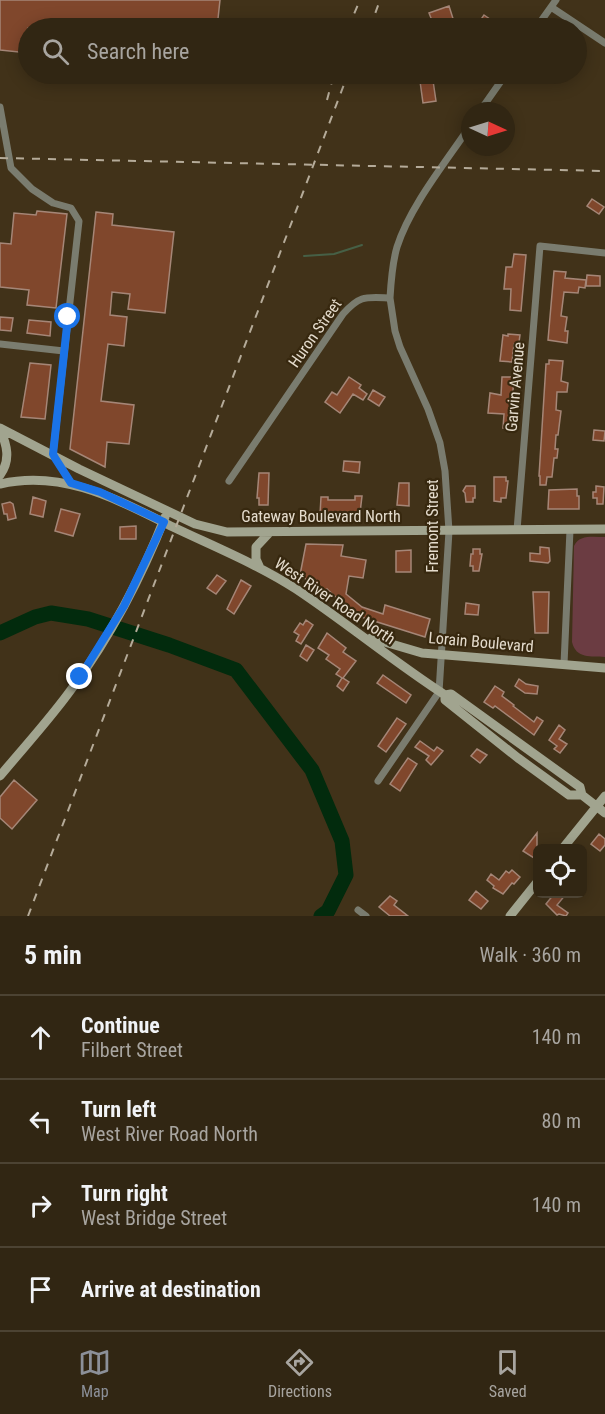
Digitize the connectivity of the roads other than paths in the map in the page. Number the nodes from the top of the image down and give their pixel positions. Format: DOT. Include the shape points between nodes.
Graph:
graph roads {
  1 [pos="554,3"];
  2 [pos="544,18"];
  3 [pos="573,18"];
  4 [pos="587,29"];
  5 [pos="605,43"];
  6 [pos="499,84"];
  7 [pos="486,102"];
  8 [pos="0,107"];
  9 [pos="461,140"];
  10 [pos="605,253"];
  11 [pos="390,298"];
  12 [pos="0,344"];
  13 [pos="64,351"];
  14 [pos="0,429"];
  15 [pos="53,454"];
  16 [pos="0,475"];
  17 [pos="229,481"];
  18 [pos="71,483"];
  19 [pos="0,484"];
  20 [pos="168,511"];
  21 [pos="164,522"];
  22 [pos="605,529"];
  23 [pos="517,530"];
  24 [pos="570,530"];
  25 [pos="449,531"];
  26 [pos="270,532"];
  27 [pos="261,569"];
  28 [pos="357,632"];
  29 [pos="441,655"];
  30 [pos="564,664"];
  31 [pos="605,668"];
  32 [pos="442,694"];
  33 [pos="0,776"];
  34 [pos="378,781"];
  35 [pos="605,796"];
  36 [pos="597,806"];
  37 [pos="605,813"];
  38 [pos="567,844"];
  39 [pos="533,886"];
  40 [pos="358,909"];
  41 [pos="366,916"];
  42 [pos="510,916"];
  1 -- 2 [label="street"];
  1 -- 3 [label="street"];
  4 -- 5 [label="street"];
  6 -- 7 [label="street"];
  8 -- 13 [label="street" via="11,168 39,194 70,208 79,221"];
  9 -- 11 [label="street" via="402,233"];
  10 -- 23 [label="street, Garvin Avenue" via="540,246"];
  11 -- 17 [label="street, Huron Street" via="366,297 354,302 343,314"];
  11 -- 25 [label="street, Fremont Street" via="400,347 440,443"];
  12 -- 13 [label="street"];
  13 -- 15 [label="street"];
  14 -- 15 [label="main road, Gateway Boulevard North"];
  14 -- 16 [label="main road" via="7,457"];
  15 -- 18 [label="street"];
  15 -- 20 [label="main road, Gateway Boulevard North"];
  18 -- 19 [label="main road, West River Road North" via="26,479"];
  18 -- 21 [label="main road, West River Road North"];
  20 -- 21 [label="main road"];
  20 -- 26 [label="main road, Gateway Boulevard North" via="211,528"];
  21 -- 27 [label="main road, West River Road North"];
  21 -- 33 [label="main road" via="124,606 94,656 61,703"];
  22 -- 24 [label="main road, Gateway Boulevard North"];
  23 -- 24 [label="main road, Gateway Boulevard North"];
  23 -- 25 [label="main road, Gateway Boulevard North"];
  24 -- 30 [label="street"];
  25 -- 26 [label="main road, Gateway Boulevard North"];
  25 -- 29 [label="street, Fremont Street"];
  26 -- 27 [label="main road" via="256,547"];
  27 -- 28 [label="main road, West River Road North"];
  28 -- 29 [label="main road, Lorain Boulevard" via="404,649"];
  28 -- 32 [label="main road, West River Road North"];
  29 -- 30 [label="main road, Lorain Boulevard"];
  29 -- 32 [label="street, Fremont Street"];
  30 -- 31 [label="main road, Lorain Boulevard"];
  32 -- 34 [label="street"];
  32 -- 36 [label="main road, West River Road North" via="569,795 582,795"];
  35 -- 36 [label="main road"];
  36 -- 37 [label="main road, West River Road North"];
  36 -- 38 [label="main road"];
  39 -- 42 [label="main road"];
  40 -- 41 [label="street"];
}
